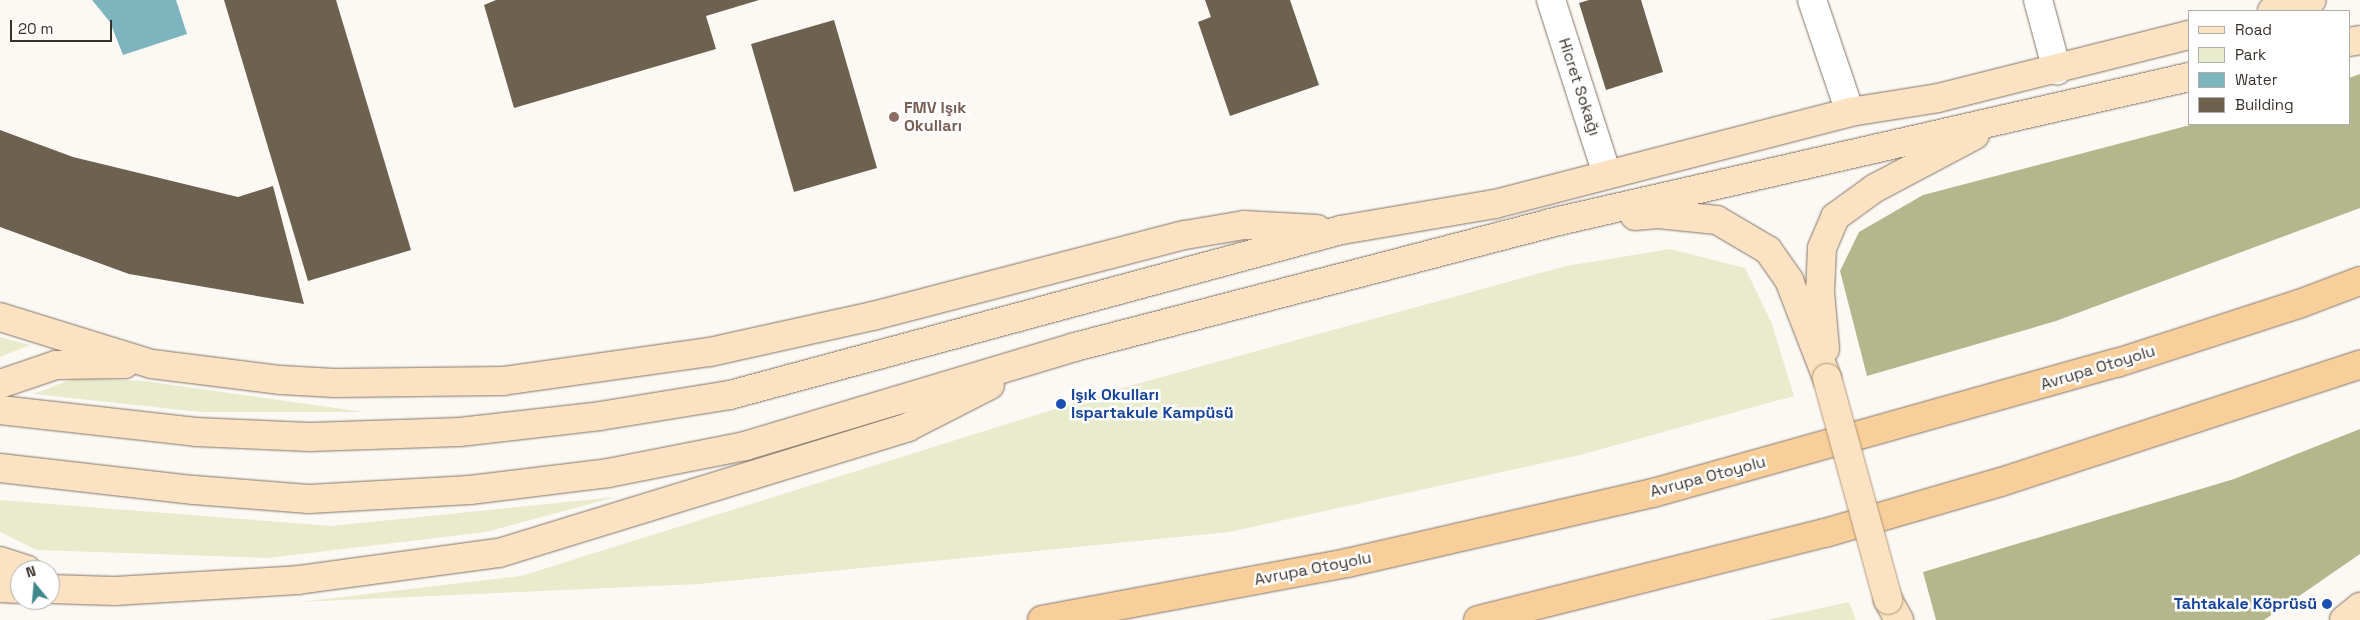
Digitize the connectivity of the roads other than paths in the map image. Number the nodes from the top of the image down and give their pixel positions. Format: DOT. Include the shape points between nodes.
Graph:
graph roads {
  1 [pos="1551,0"];
  2 [pos="1812,0"];
  3 [pos="2038,0"];
  4 [pos="2312,0"];
  5 [pos="2276,10"];
  6 [pos="2188,35"];
  7 [pos="2057,70"];
  8 [pos="2188,77"];
  9 [pos="1850,112"];
  10 [pos="2010,116"];
  11 [pos="1607,174"];
  12 [pos="1550,224"];
  13 [pos="1341,230"];
  14 [pos="2360,280"];
  15 [pos="0,316"];
  16 [pos="1053,353"];
  17 [pos="152,364"];
  18 [pos="2360,365"];
  19 [pos="1827,378"];
  20 [pos="0,384"];
  21 [pos="0,410"];
  22 [pos="0,468"];
  23 [pos="60,580"];
  24 [pos="60,589"];
  25 [pos="115,590"];
  26 [pos="2360,608"];
  27 [pos="1893,613"];
  28 [pos="1042,620"];
  29 [pos="1478,620"];
  30 [pos="2344,620"];
  1 -- 11 [label="street, Hicret Sokağı"];
  2 -- 9 [label="street"];
  3 -- 7 [label="street"];
  4 -- 5 [label="main road"];
  6 -- 7 [label="main road"];
  7 -- 9 [label="main road" via="1938,98"];
  8 -- 10 [label="main road"];
  9 -- 11 [label="main road"];
  10 -- 12 [label="main road" via="1800,168"];
  10 -- 19 [label="main road" via="1875,188 1836,217 1822,248 1820,292"];
  11 -- 13 [label="main road" via="1495,204"];
  12 -- 16 [label="main road"];
  12 -- 19 [label="main road" via="1658,214 1717,220 1743,234 1768,250 1789,280"];
  13 -- 17 [label="main road" via="1244,225 1184,235 874,316 710,352 554,376 503,381 334,383 281,380"];
  13 -- 21 [label="main road" via="730,395 600,416 460,432 310,436 196,432"];
  14 -- 28 [label="highway, Avrupa Otoyolu" via="2299,304 2117,363 1653,493 1347,563"];
  15 -- 17 [label="main road"];
  16 -- 22 [label="main road" via="745,446 608,473 470,490 309,499 194,490"];
  16 -- 25 [label="main road" via="908,427 500,553 298,580"];
  17 -- 20 [label="main road" via="56,365"];
  18 -- 29 [label="highway" via="2001,482 1806,538"];
  19 -- 27 [label="main road, bridge"];
  23 -- 25 [label="main road"];
  24 -- 25 [label="main road"];
  26 -- 30 [label="main road"];
}
